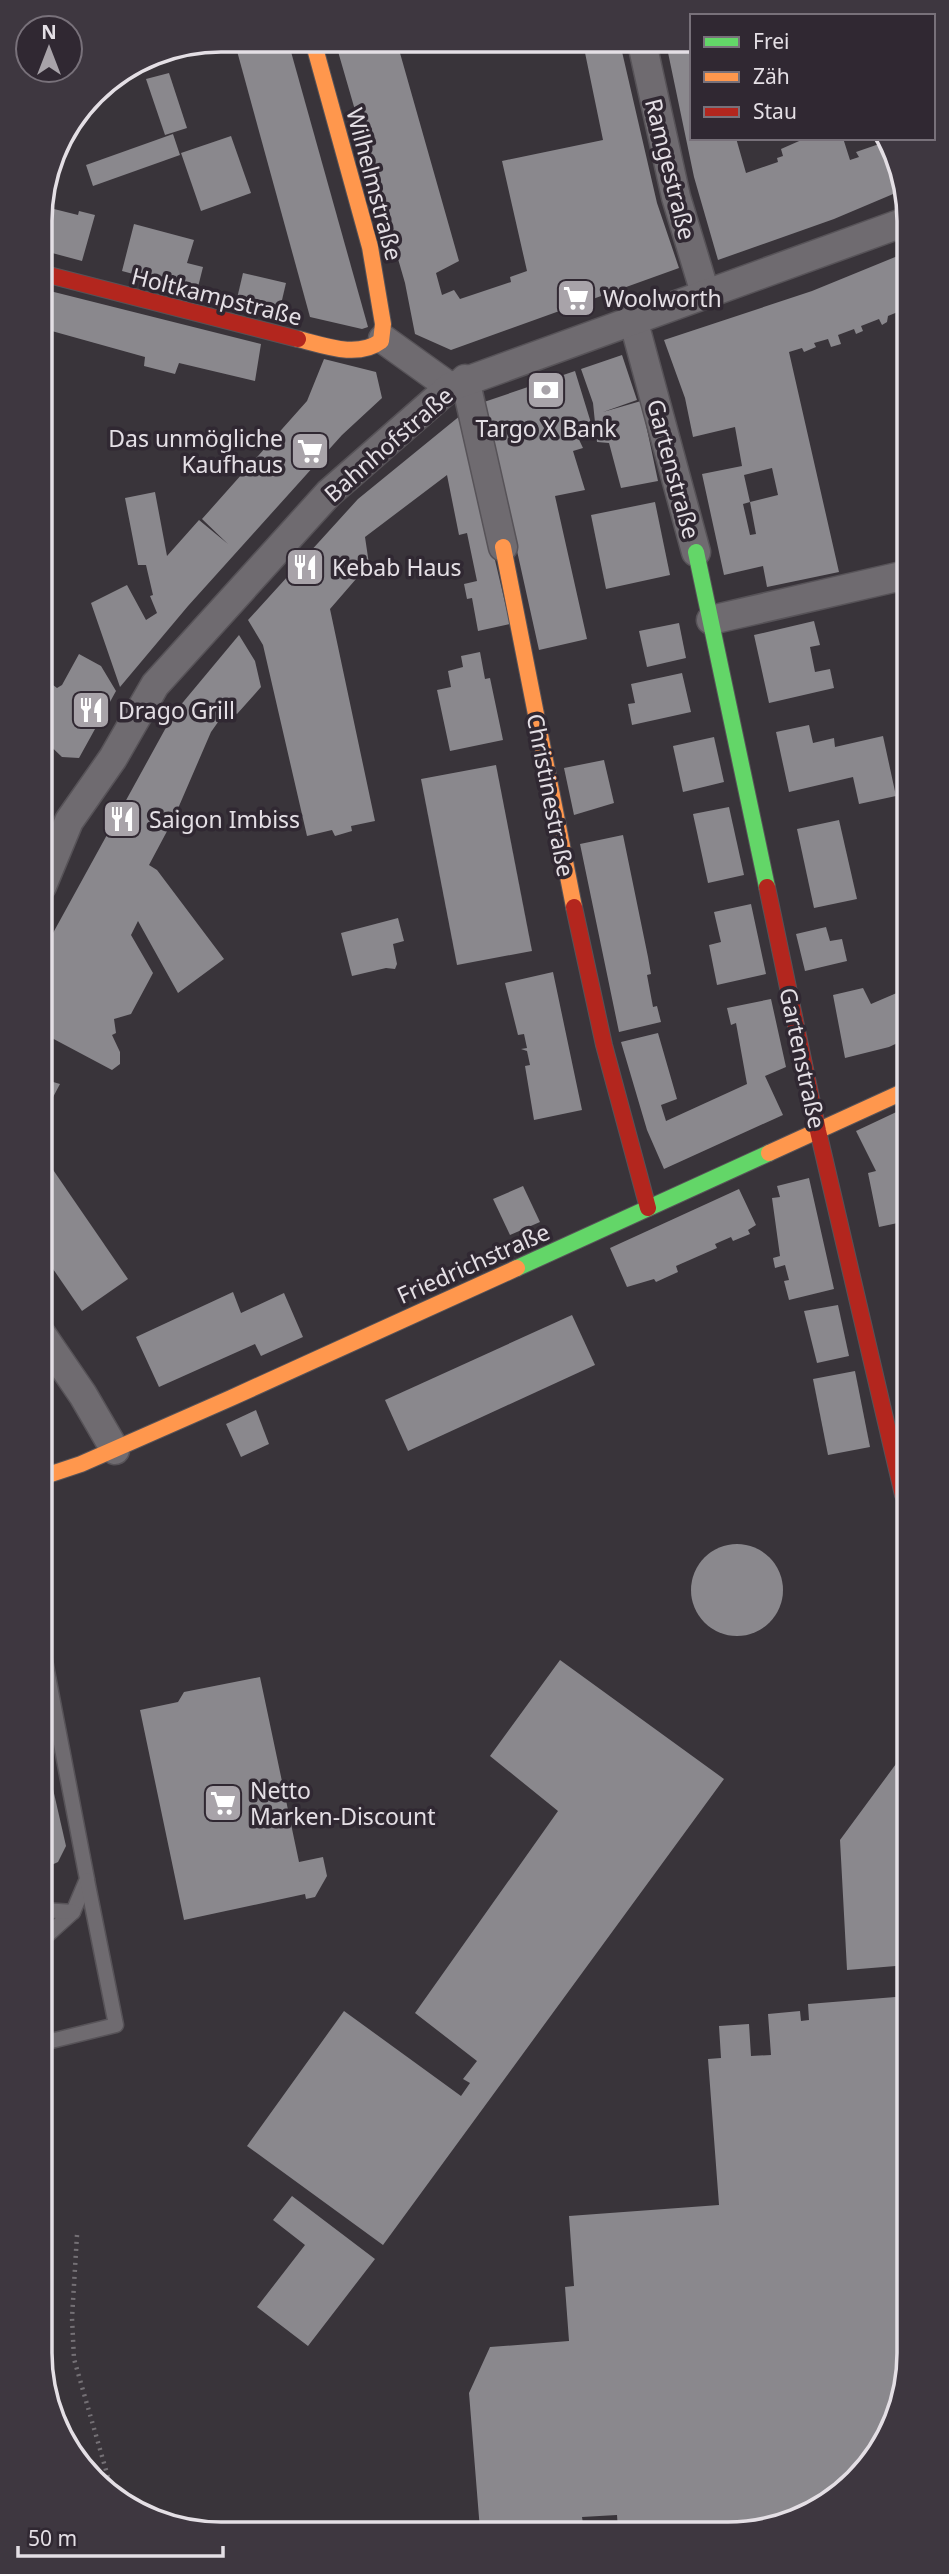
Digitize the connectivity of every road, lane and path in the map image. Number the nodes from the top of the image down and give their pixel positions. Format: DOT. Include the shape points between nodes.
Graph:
graph roads {
  1 [pos="316,52"];
  2 [pos="644,52"];
  3 [pos="897,225"];
  4 [pos="53,276"];
  5 [pos="705,293"];
  6 [pos="633,319"];
  7 [pos="383,339"];
  8 [pos="457,383"];
  9 [pos="503,548"];
  10 [pos="696,552"];
  11 [pos="897,577"];
  12 [pos="711,620"];
  13 [pos="53,848"];
  14 [pos="897,1094"];
  15 [pos="818,1130"];
  16 [pos="648,1208"];
  17 [pos="52,1350"];
  18 [pos="115,1450"];
  19 [pos="896,1466"];
  20 [pos="52,1474"];
  21 [pos="52,1698"];
  22 [pos="87,1879"];
  23 [pos="52,1911"];
  24 [pos="73,1912"];
  25 [pos="52,1931"];
  26 [pos="52,2041"];
  27 [pos="78,2235"];
  28 [pos="108,2477"];
  1 -- 7 [label="street, Wilhelmstraße" via="366,235 385,324"];
  2 -- 5 [label="street, Ramgestraße" via="676,197"];
  3 -- 5 [label="street, Bahnhofstraße"];
  4 -- 7 [label="street, Holtkampstraße" via="314,343 356,349"];
  5 -- 6 [label="street, Bahnhofstraße"];
  6 -- 8 [label="street, Bahnhofstraße"];
  6 -- 10 [label="street, Gartenstraße"];
  7 -- 8 [label="street"];
  8 -- 9 [label="street, Christinestraße"];
  8 -- 13 [label="street, Bahnhofstraße" via="329,493 181,655 156,685"];
  9 -- 16 [label="street, Christinestraße" via="567,880 622,1120"];
  10 -- 12 [label="street, Gartenstraße"];
  11 -- 12 [label="street"];
  12 -- 15 [label="street, Gartenstraße"];
  14 -- 15 [label="street, Friedrichstraße"];
  15 -- 16 [label="street, Friedrichstraße"];
  15 -- 19 [label="street, Gartenstraße"];
  16 -- 18 [label="street, Friedrichstraße"];
  17 -- 18 [label="street"];
  18 -- 20 [label="street, Friedrichstraße"];
  21 -- 22 [label="lane"];
  22 -- 24 [label="lane"];
  22 -- 26 [label="lane" via="116,2025"];
  23 -- 24 [label="lane"];
  24 -- 25 [label="lane"];
  27 -- 28 [label="path" via="74,2359"];
}
